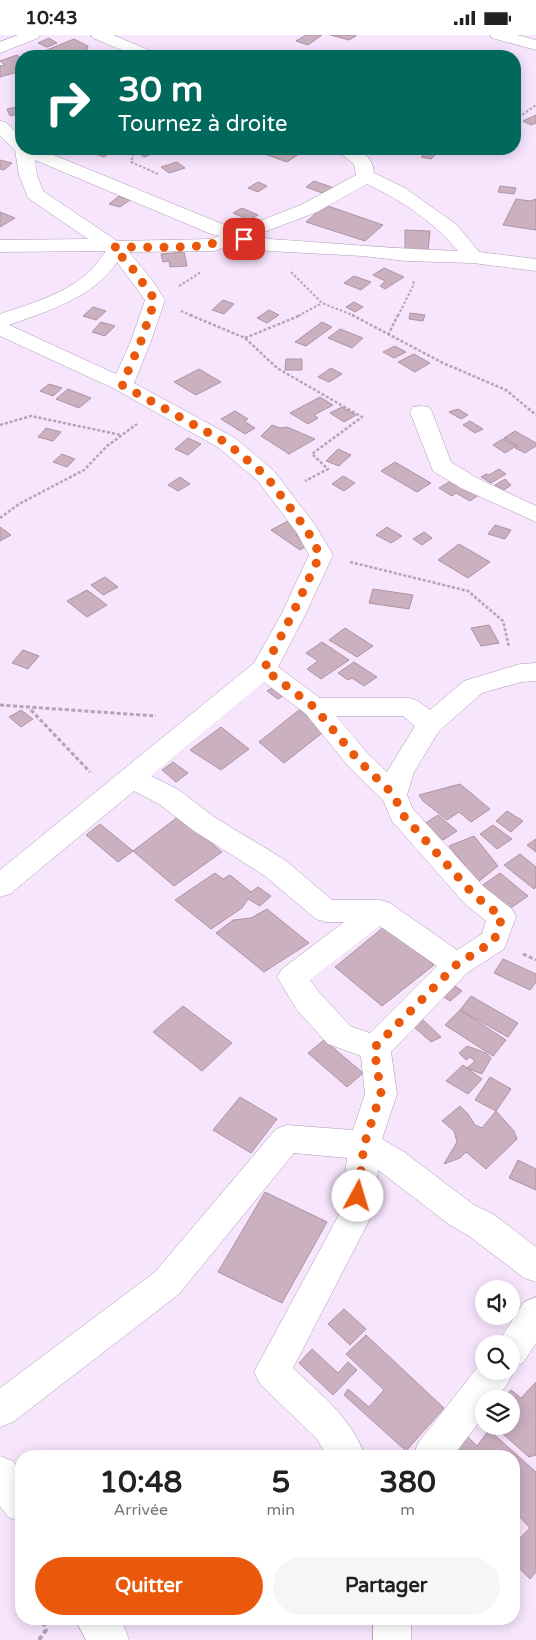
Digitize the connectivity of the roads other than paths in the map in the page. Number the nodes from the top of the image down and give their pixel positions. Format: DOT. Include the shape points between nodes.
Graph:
graph roads {
  1 [pos="32,35"];
  2 [pos="99,35"];
  3 [pos="498,35"];
  4 [pos="536,45"];
  5 [pos="0,48"];
  6 [pos="135,50"];
  7 [pos="0,126"];
  8 [pos="15,140"];
  9 [pos="24,155"];
  10 [pos="40,155"];
  11 [pos="353,155"];
  12 [pos="367,177"];
  13 [pos="234,237"];
  14 [pos="0,246"];
  15 [pos="112,247"];
  16 [pos="473,257"];
  17 [pos="536,265"];
  18 [pos="0,321"];
  19 [pos="0,328"];
  20 [pos="122,385"];
  21 [pos="421,412"];
  22 [pos="536,515"];
  23 [pos="264,669"];
  24 [pos="531,676"];
  25 [pos="314,707"];
  26 [pos="430,724"];
  27 [pos="133,779"];
  28 [pos="394,795"];
  29 [pos="0,886"];
  30 [pos="380,911"];
  31 [pos="456,965"];
  32 [pos="374,1048"];
  33 [pos="364,1145"];
  34 [pos="536,1267"];
  35 [pos="536,1313"];
  36 [pos="520,1337"];
  37 [pos="489,1380"];
  38 [pos="0,1410"];
  39 [pos="343,1450"];
  40 [pos="436,1450"];
  41 [pos="0,1474"];
  42 [pos="15,1495"];
  43 [pos="99,1625"];
  44 [pos="392,1625"];
  45 [pos="110,1640"];
  46 [pos="392,1640"];
  1 -- 5 [label="main road"];
  2 -- 6 [label="main road"];
  3 -- 4 [label="main road"];
  7 -- 8 [label="main road"];
  9 -- 15 [label="main road" via="35,195"];
  10 -- 13 [label="main road"];
  11 -- 12 [label="main road" via="363,162"];
  12 -- 13 [label="main road" via="310,208"];
  12 -- 16 [label="main road" via="399,193 450,229"];
  13 -- 15 [label="main road" via="214,245"];
  13 -- 16 [label="main road" via="268,245"];
  14 -- 15 [label="main road"];
  15 -- 18 [label="main road" via="103,270 76,291"];
  15 -- 20 [label="main road" via="155,300"];
  16 -- 17 [label="main road"];
  19 -- 20 [label="main road"];
  20 -- 23 [label="main road" via="227,443 266,476 307,530 320,555"];
  21 -- 22 [label="main road" via="440,466"];
  23 -- 25 [label="main road"];
  23 -- 27 [label="main road"];
  24 -- 26 [label="main road" via="473,687"];
  25 -- 26 [label="main road" via="409,707"];
  25 -- 28 [label="main road" via="359,761"];
  26 -- 28 [label="main road" via="401,771"];
  27 -- 29 [label="main road"];
  27 -- 30 [label="main road" via="169,797 275,868 326,911"];
  28 -- 31 [label="main road" via="402,814 474,895 502,917 494,941"];
  30 -- 31 [label="main road"];
  30 -- 32 [label="main road" via="292,977 308,1001 339,1035"];
  31 -- 32 [label="main road"];
  32 -- 33 [label="main road" via="381,1093"];
  33 -- 34 [label="main road" via="393,1162"];
  33 -- 38 [label="main road" via="287,1139 166,1283"];
  33 -- 39 [label="main road" via="356,1213 272,1372 330,1427"];
  35 -- 36 [label="main road"];
  37 -- 40 [label="main road"];
  41 -- 42 [label="main road"];
  43 -- 45 [label="main road"];
  44 -- 46 [label="main road"];
}
